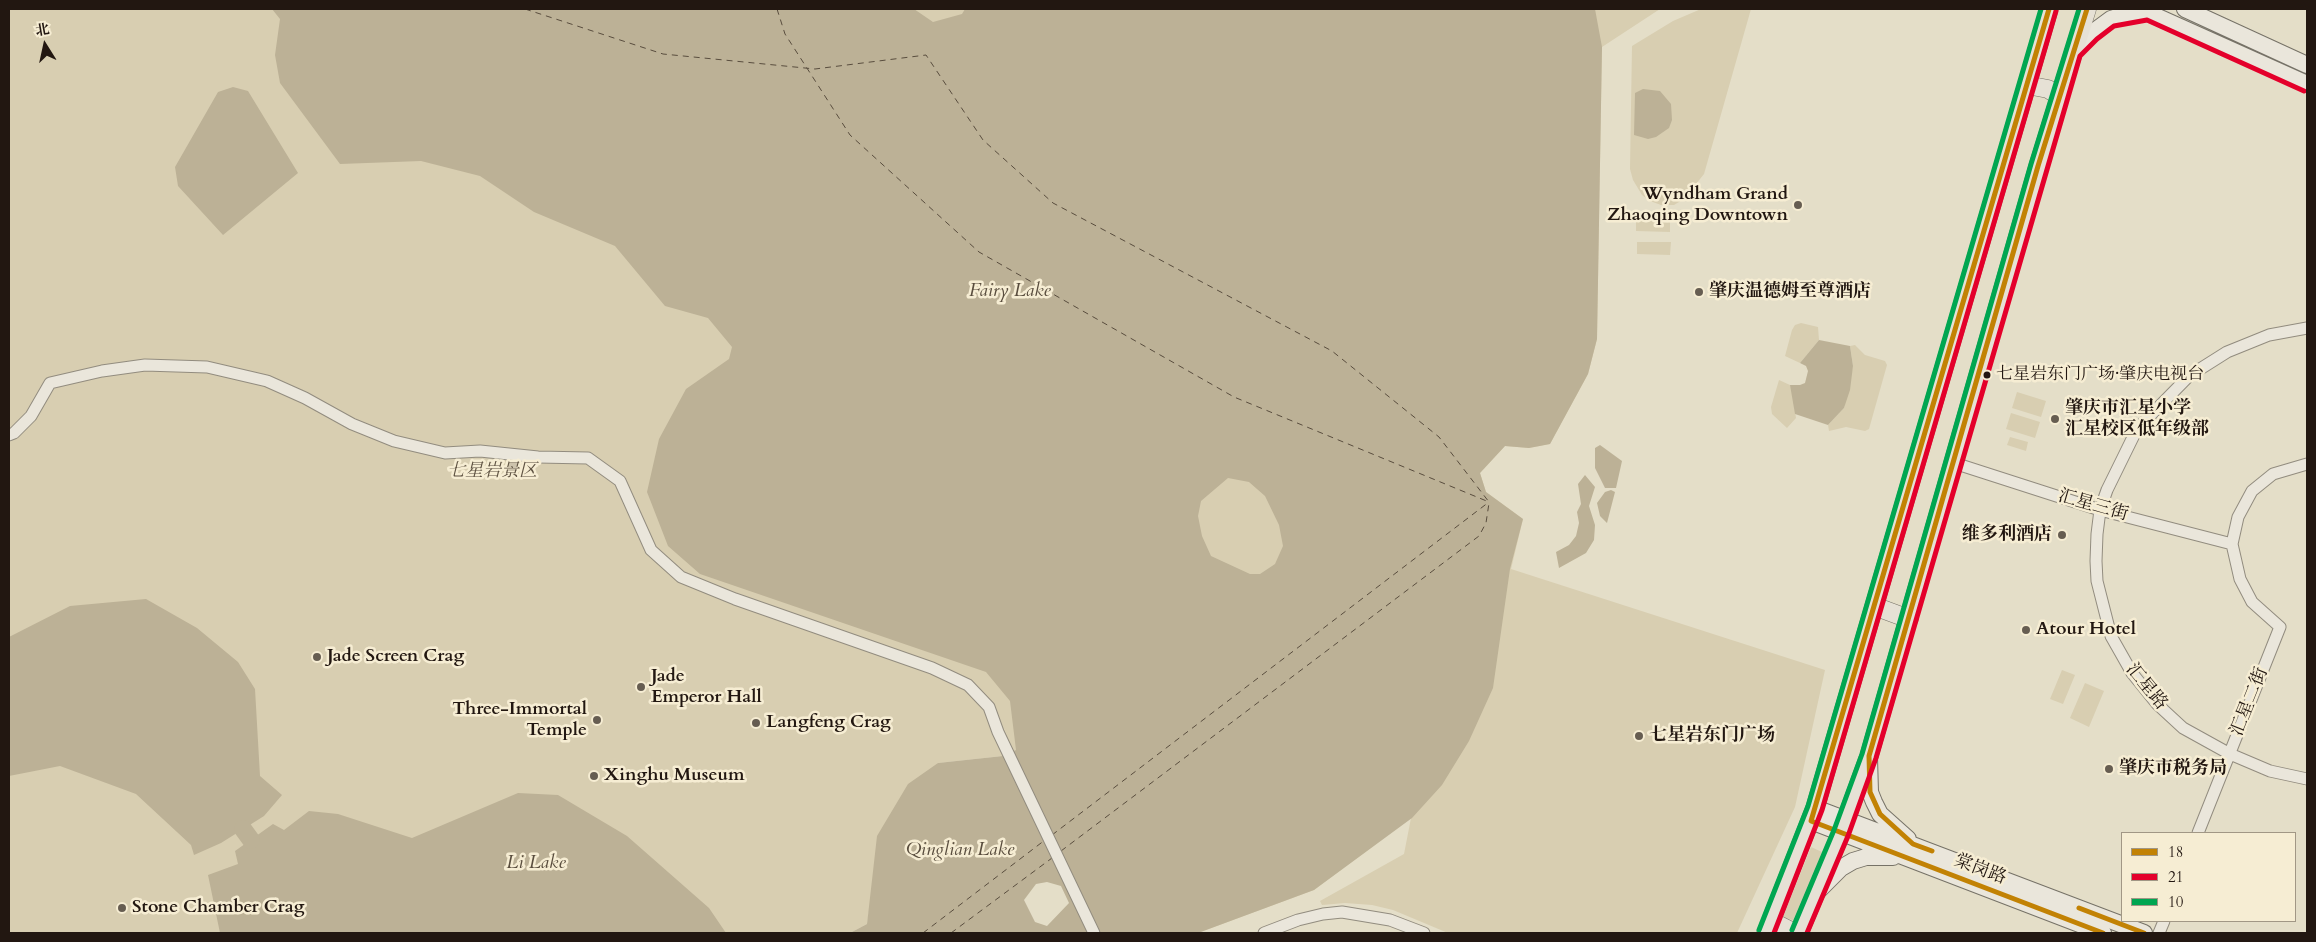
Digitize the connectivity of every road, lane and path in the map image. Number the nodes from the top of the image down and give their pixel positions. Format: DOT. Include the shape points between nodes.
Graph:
graph roads {
  1 [pos="2050,9"];
  2 [pos="2087,9"];
  3 [pos="2185,9"];
  4 [pos="2144,10"];
  5 [pos="2228,29"];
  6 [pos="2223,46"];
  7 [pos="2073,52"];
  8 [pos="2307,65"];
  9 [pos="2307,84"];
  10 [pos="2027,85"];
  11 [pos="2059,96"];
  12 [pos="2307,328"];
  13 [pos="9,435"];
  14 [pos="1954,463"];
  15 [pos="2307,464"];
  16 [pos="2100,510"];
  17 [pos="2232,544"];
  18 [pos="1874,606"];
  19 [pos="1909,619"];
  20 [pos="2230,754"];
  21 [pos="1869,756"];
  22 [pos="2307,779"];
  23 [pos="1813,815"];
  24 [pos="1844,826"];
  25 [pos="2198,832"];
  26 [pos="1910,851"];
  27 [pos="1816,893"];
  28 [pos="2067,911"];
  29 [pos="1769,927"];
  30 [pos="1094,933"];
  31 [pos="1264,933"];
  32 [pos="1424,933"];
  33 [pos="1795,933"];
  34 [pos="1799,933"];
  35 [pos="2103,933"];
  36 [pos="2144,933"];
  1 -- 10 [label="main road"];
  2 -- 7 [label="main road"];
  3 -- 5 [label="main road"];
  4 -- 6 [label="main road"];
  4 -- 7 [label="main road" via="2111,19"];
  5 -- 6 [label="main road" via="2221,33 2219,39"];
  5 -- 8 [label="main road"];
  6 -- 9 [label="main road"];
  7 -- 11 [label="main road"];
  10 -- 11 [label="main road" via="2048,89"];
  10 -- 18 [label="main road"];
  11 -- 14 [label="main road"];
  12 -- 16 [label="street, 汇星路" via="2269,335 2227,352 2189,376 2137,429"];
  13 -- 30 [label="street" via="31,416 50,383 145,365 198,366 267,381 352,424 394,441 445,453 480,451 588,458 620,481 651,550 681,577 932,668 968,685 989,707"];
  14 -- 16 [label="street, 汇星三街"];
  14 -- 19 [label="main road"];
  15 -- 17 [label="street" via="2273,474 2252,491 2238,516"];
  16 -- 17 [label="street, 汇星三街"];
  16 -- 20 [label="street, 汇星路" via="2096,534 2097,581 2111,636 2132,673 2157,704 2183,728"];
  17 -- 20 [label="street, 汇星二街" via="2240,579 2252,602 2280,627"];
  18 -- 19 [label="main road"];
  18 -- 23 [label="main road"];
  19 -- 21 [label="main road"];
  20 -- 22 [label="street, 汇星路" via="2270,771"];
  20 -- 25 [label="street, 汇星二街"];
  21 -- 24 [label="main road"];
  21 -- 26 [label="main road" via="1870,792 1874,802"];
  23 -- 24 [label="main road, 棠岗路"];
  23 -- 29 [label="main road"];
  24 -- 26 [label="main road, 棠岗路"];
  24 -- 27 [label="main road"];
  26 -- 27 [label="main road" via="1853,861 1841,868"];
  26 -- 28 [label="main road, 棠岗路"];
  27 -- 34 [label="main road"];
  28 -- 35 [label="main road, 棠岗路"];
  28 -- 36 [label="main road, 棠岗路"];
  29 -- 33 [label="main road"];
  31 -- 32 [label="street" via="1298,920 1342,912 1390,920"];
}
